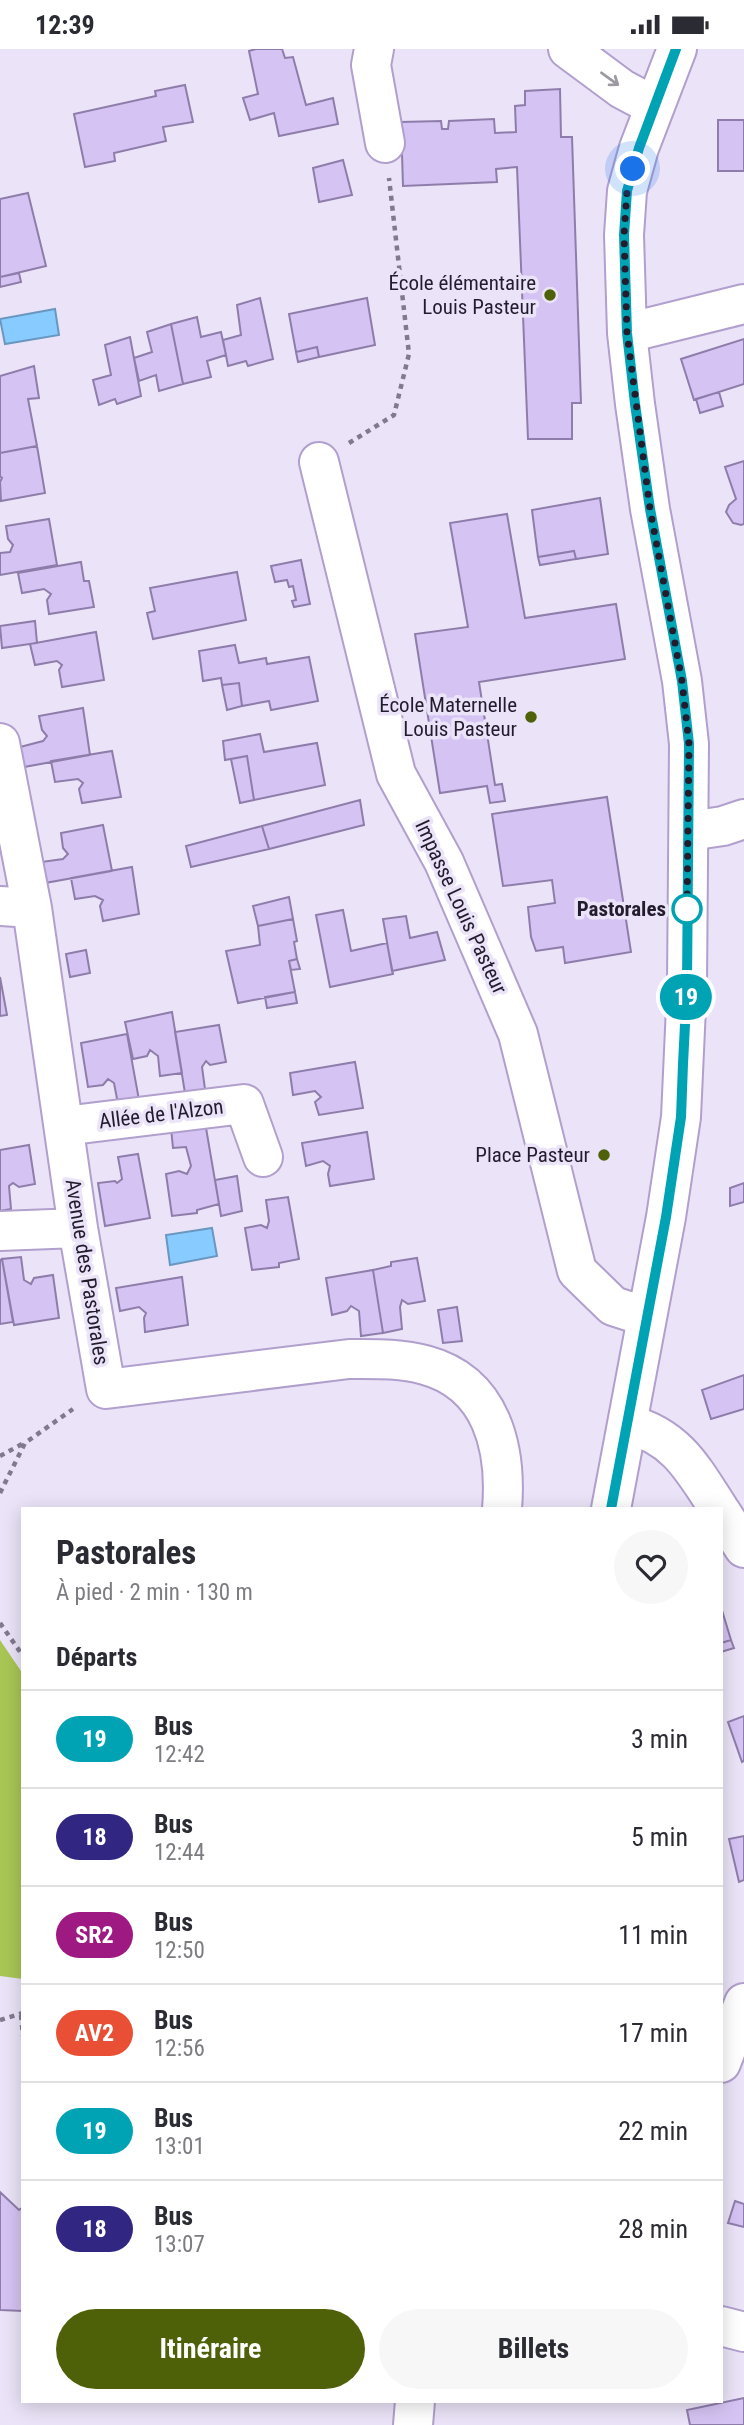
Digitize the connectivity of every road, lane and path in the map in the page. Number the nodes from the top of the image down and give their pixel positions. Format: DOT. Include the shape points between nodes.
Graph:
graph roads {
  1 [pos="374,49"];
  2 [pos="568,49"];
  3 [pos="677,49"];
  4 [pos="654,106"];
  5 [pos="385,143"];
  6 [pos="744,304"];
  7 [pos="627,333"];
  8 [pos="318,462"];
  9 [pos="0,743"];
  10 [pos="744,820"];
  11 [pos="689,831"];
  12 [pos="16,907"];
  13 [pos="64,1126"];
  14 [pos="263,1157"];
  15 [pos="78,1228"];
  16 [pos="0,1231"];
  17 [pos="647,1317"];
  18 [pos="106,1389"];
  19 [pos="628,1424"];
  20 [pos="25,1443"];
  21 [pos="0,1456"];
  22 [pos="0,1493"];
  23 [pos="502,1507"];
  24 [pos="611,1507"];
  25 [pos="718,1507"];
  26 [pos="723,1515"];
  27 [pos="744,1548"];
  28 [pos="0,1623"];
  29 [pos="21,1653"];
  30 [pos="744,2003"];
  31 [pos="21,2014"];
  32 [pos="0,2020"];
  33 [pos="723,2058"];
  34 [pos="723,2327"];
  35 [pos="744,2332"];
  36 [pos="415,2403"];
  37 [pos="414,2425"];
  1 -- 5 [label="street" via="371,65"];
  2 -- 4 [label="street, one-way" via="622,89"];
  3 -- 4 [label="street"];
  4 -- 7 [label="street" via="627,191"];
  5 -- 8 [label="path" via="409,354 394,415"];
  6 -- 7 [label="street"];
  7 -- 11 [label="street" via="650,509 682,681 689,744"];
  8 -- 17 [label="street, Impasse Louis Pasteur" via="396,774 444,862 518,1034 577,1271 613,1306"];
  9 -- 12 [label="street, Avenue des Pastorales"];
  10 -- 11 [label="street"];
  11 -- 17 [label="street" via="681,1117"];
  12 -- 13 [label="street, Avenue des Pastorales"];
  13 -- 14 [label="street, Allée de l'Alzon" via="244,1104"];
  13 -- 15 [label="street, Avenue des Pastorales"];
  15 -- 16 [label="street"];
  15 -- 18 [label="street, Avenue des Pastorales"];
  17 -- 19 [label="street"];
  18 -- 20 [label="path"];
  18 -- 23 [label="street, Avenue des Pastorales" via="349,1359 387,1358 426,1365 457,1379 490,1417 502,1453"];
  19 -- 24 [label="street"];
  19 -- 25 [label="street" via="644,1428 678,1450"];
  20 -- 21 [label="path"];
  20 -- 22 [label="path"];
  26 -- 27 [label="street"];
  28 -- 29 [label="path"];
  30 -- 33 [label="street"];
  31 -- 32 [label="path"];
  34 -- 35 [label="street"];
  36 -- 37 [label="street"];
}
